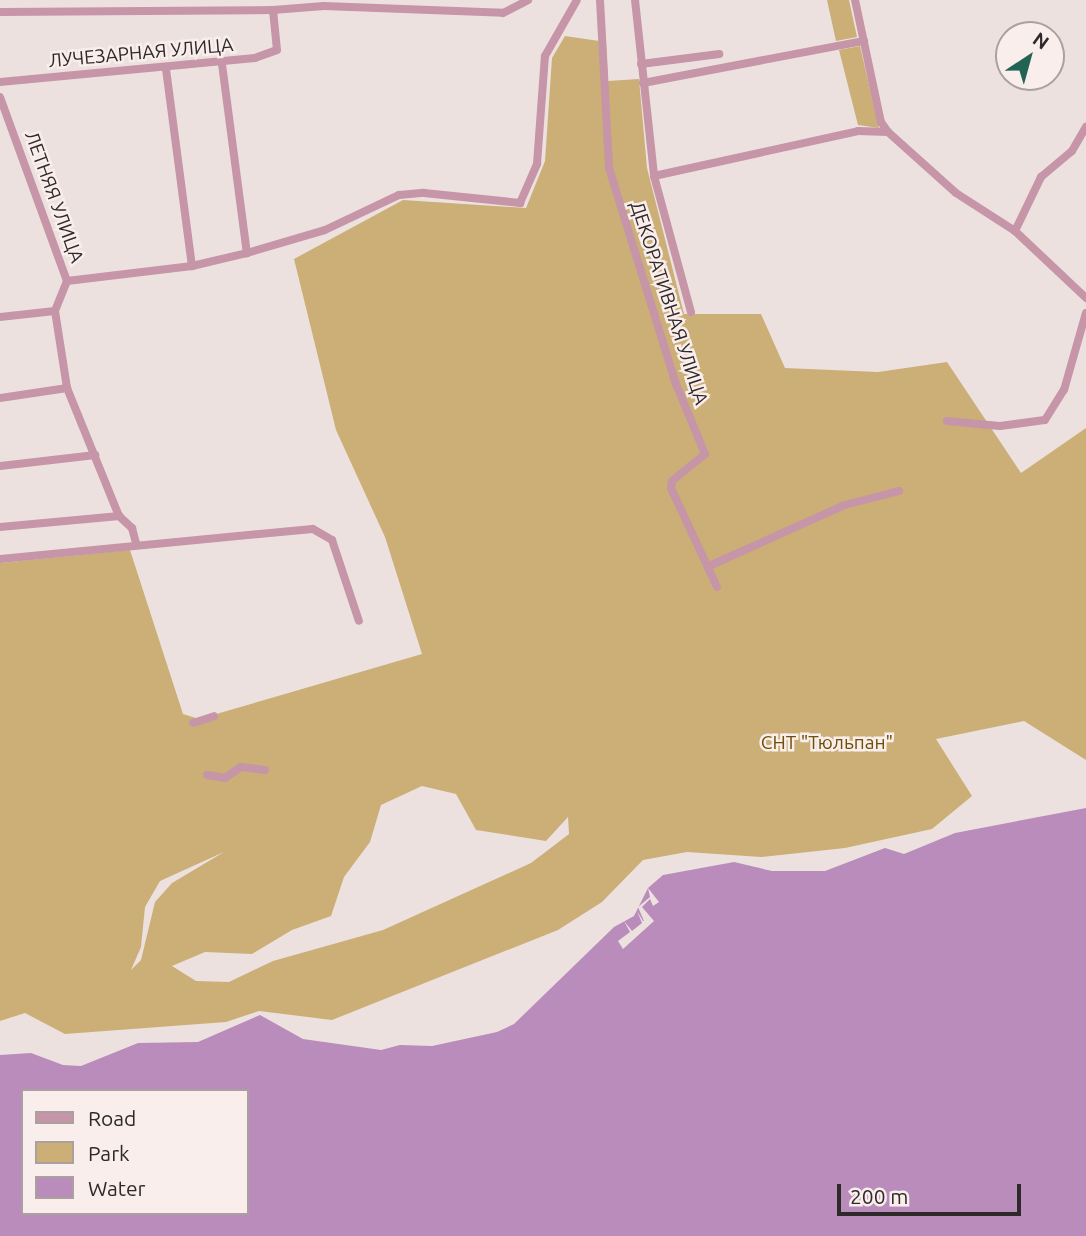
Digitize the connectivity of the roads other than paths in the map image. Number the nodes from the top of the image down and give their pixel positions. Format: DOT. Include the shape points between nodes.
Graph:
graph roads {
  1 [pos="528,0"];
  2 [pos="578,0"];
  3 [pos="600,0"];
  4 [pos="635,0"];
  5 [pos="855,0"];
  6 [pos="273,10"];
  7 [pos="0,12"];
  8 [pos="864,41"];
  9 [pos="719,54"];
  10 [pos="222,64"];
  11 [pos="640,64"];
  12 [pos="166,69"];
  13 [pos="0,82"];
  14 [pos="643,83"];
  15 [pos="0,97"];
  16 [pos="1086,127"];
  17 [pos="888,132"];
  18 [pos="653,176"];
  19 [pos="1015,230"];
  20 [pos="247,253"];
  21 [pos="192,266"];
  22 [pos="67,281"];
  23 [pos="1086,298"];
  24 [pos="55,311"];
  25 [pos="691,312"];
  26 [pos="1086,313"];
  27 [pos="0,317"];
  28 [pos="66,388"];
  29 [pos="0,398"];
  30 [pos="947,421"];
  31 [pos="95,455"];
  32 [pos="0,466"];
  33 [pos="899,491"];
  34 [pos="119,516"];
  35 [pos="0,527"];
  36 [pos="136,543"];
  37 [pos="0,559"];
  38 [pos="709,566"];
  39 [pos="717,587"];
  40 [pos="359,621"];
  41 [pos="214,716"];
  42 [pos="193,723"];
  43 [pos="265,770"];
  44 [pos="207,775"];
  1 -- 6 [label="street" via="503,13 324,6"];
  2 -- 20 [label="street" via="545,56 537,164 520,202 399,195 326,230"];
  3 -- 38 [label="street, ДЕКОРАТИВНАЯ УЛИЦА" via="609,168 676,384 705,454 673,481 671,488"];
  4 -- 11 [label="street"];
  5 -- 8 [label="street"];
  6 -- 7 [label="street"];
  6 -- 10 [label="street, ЛУЧЕЗАРНАЯ УЛИЦА" via="277,50"];
  8 -- 14 [label="street"];
  8 -- 17 [label="street" via="881,122"];
  9 -- 11 [label="street"];
  10 -- 12 [label="street, ЛУЧЕЗАРНАЯ УЛИЦА"];
  10 -- 20 [label="street"];
  11 -- 14 [label="street"];
  12 -- 13 [label="street, ЛУЧЕЗАРНАЯ УЛИЦА"];
  12 -- 21 [label="street"];
  14 -- 18 [label="street"];
  15 -- 22 [label="street, ЛЕТНЯЯ УЛИЦА"];
  16 -- 19 [label="street" via="1072,151 1041,177"];
  17 -- 18 [label="street" via="858,131"];
  17 -- 19 [label="street" via="956,193"];
  18 -- 25 [label="street"];
  19 -- 23 [label="street"];
  20 -- 21 [label="street"];
  21 -- 22 [label="street"];
  22 -- 24 [label="street, ЛЕТНЯЯ УЛИЦА"];
  24 -- 27 [label="street"];
  24 -- 28 [label="street, ЛЕТНЯЯ УЛИЦА"];
  26 -- 30 [label="street" via="1065,390 1045,419 1000,426"];
  28 -- 29 [label="street"];
  28 -- 31 [label="street, ЛЕТНЯЯ УЛИЦА"];
  31 -- 32 [label="street"];
  31 -- 34 [label="street, ЛЕТНЯЯ УЛИЦА"];
  33 -- 38 [label="street" via="845,505"];
  34 -- 35 [label="street"];
  34 -- 36 [label="street, ЛЕТНЯЯ УЛИЦА" via="132,528"];
  36 -- 37 [label="street"];
  36 -- 40 [label="street" via="236,539 313,529 332,540"];
  38 -- 39 [label="street, ДЕКОРАТИВНАЯ УЛИЦА"];
  41 -- 42 [label="street"];
  43 -- 44 [label="street" via="241,767 225,778"];
}
